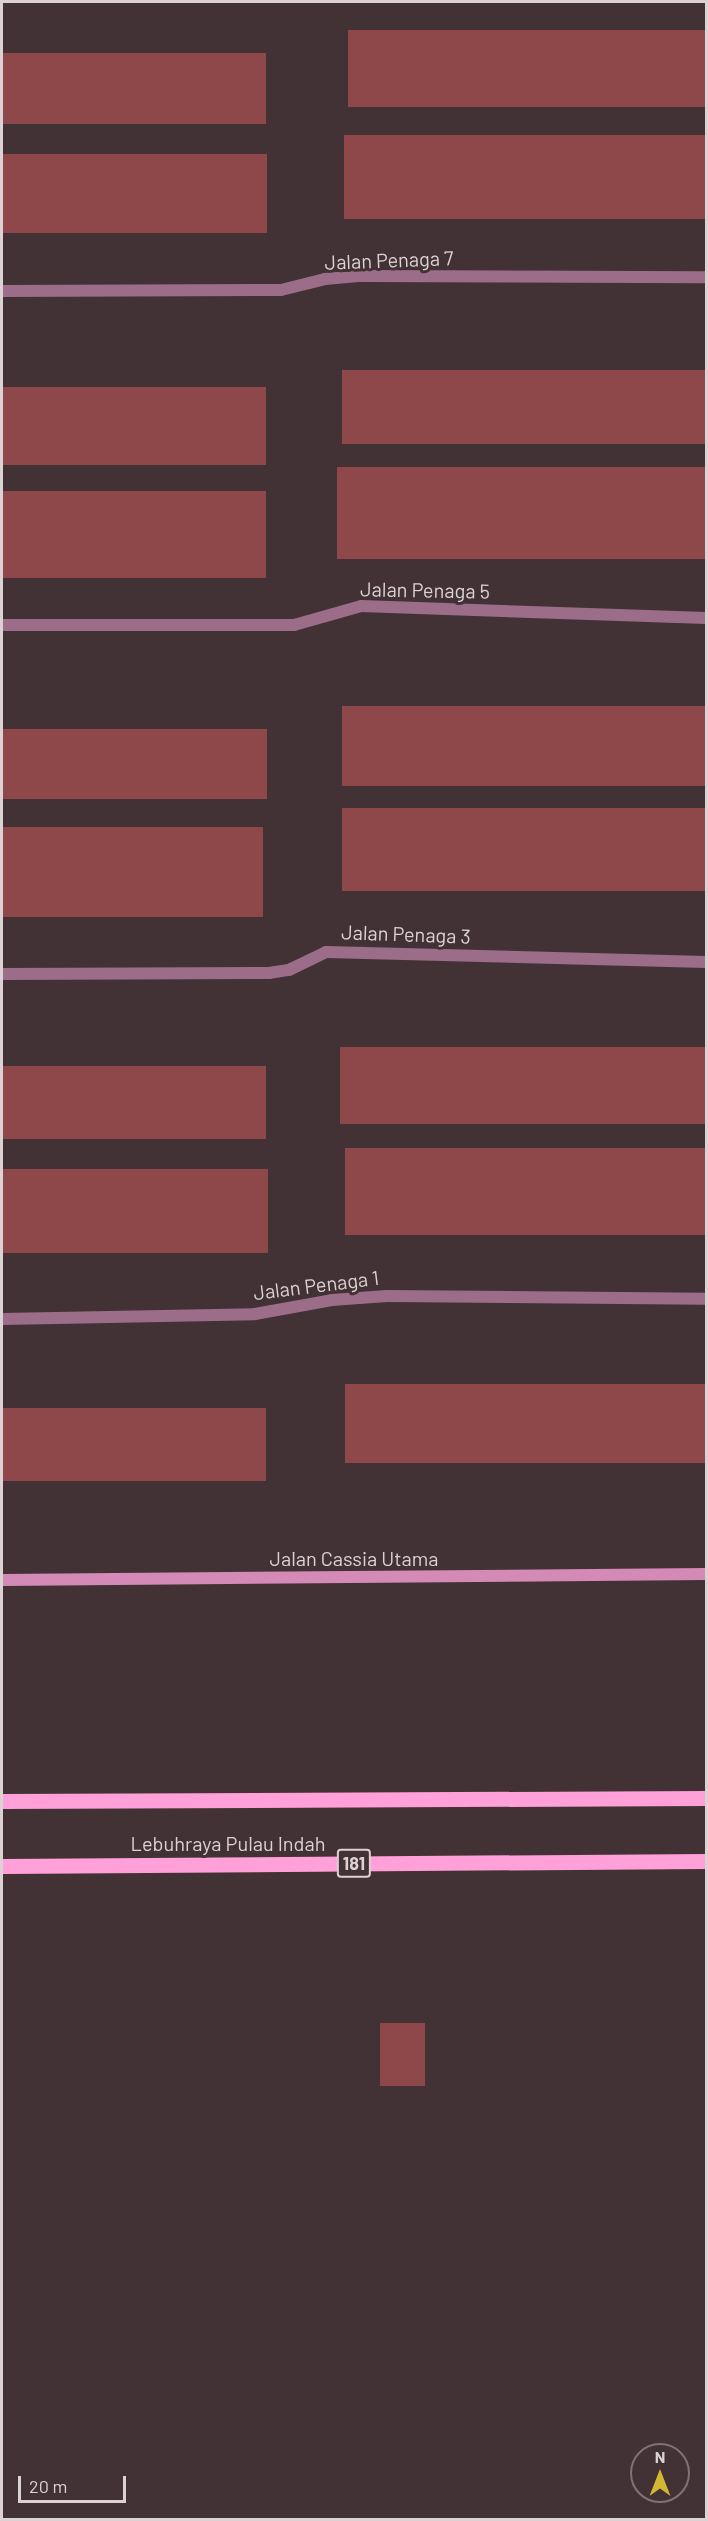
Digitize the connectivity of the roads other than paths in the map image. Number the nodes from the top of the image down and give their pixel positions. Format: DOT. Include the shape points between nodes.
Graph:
graph roads {
  1 [pos="706,277"];
  2 [pos="2,291"];
  3 [pos="706,618"];
  4 [pos="2,625"];
  5 [pos="706,962"];
  6 [pos="2,974"];
  7 [pos="706,1299"];
  8 [pos="2,1319"];
  9 [pos="706,1574"];
  10 [pos="2,1580"];
  11 [pos="706,1798"];
  12 [pos="2,1801"];
  13 [pos="706,1861"];
  14 [pos="2,1866"];
  1 -- 2 [label="street, Jalan Penaga 7" via="361,276 325,279 281,291"];
  3 -- 4 [label="street, Jalan Penaga 5" via="361,606 294,625"];
  5 -- 6 [label="street, Jalan Penaga 3" via="326,952 289,970 269,973"];
  7 -- 8 [label="street, Jalan Penaga 1" via="387,1296 332,1300 255,1314"];
  9 -- 10 [label="street, Jalan Cassia Utama"];
  11 -- 12 [label="main road"];
  13 -- 14 [label="main road, Lebuhraya Pulau Indah / 181"];
}
